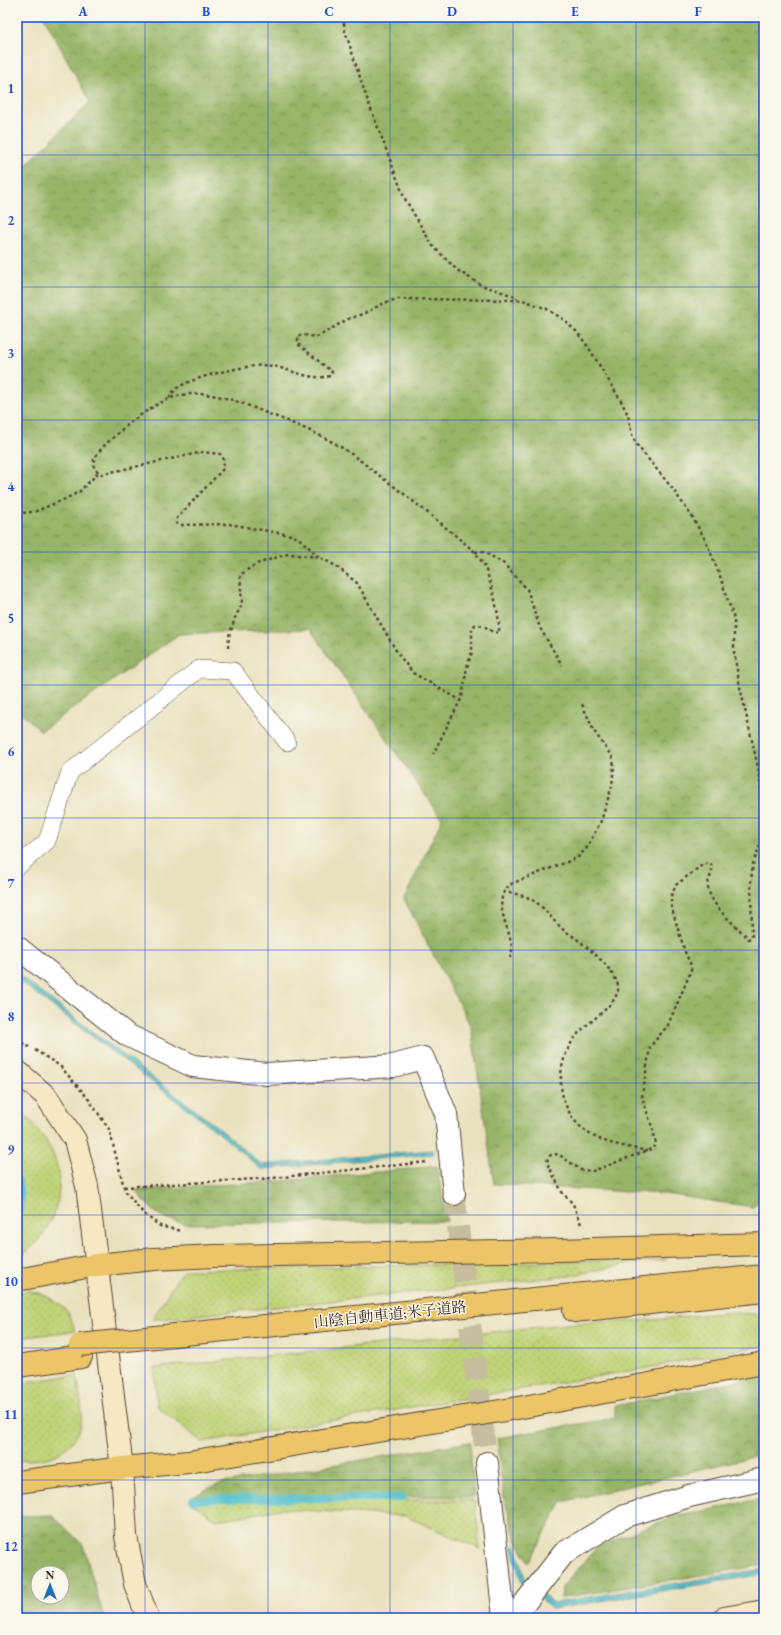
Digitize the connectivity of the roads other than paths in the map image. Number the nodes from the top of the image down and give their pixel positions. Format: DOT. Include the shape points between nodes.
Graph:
graph roads {
  1 [pos="287,742"];
  2 [pos="17,867"];
  3 [pos="17,947"];
  4 [pos="17,1071"];
  5 [pos="454,1194"];
  6 [pos="764,1244"];
  7 [pos="97,1265"];
  8 [pos="764,1276"];
  9 [pos="17,1280"];
  10 [pos="764,1292"];
  11 [pos="156,1344"];
  12 [pos="81,1351"];
  13 [pos="17,1353"];
  14 [pos="764,1363"];
  15 [pos="17,1366"];
  16 [pos="487,1463"];
  17 [pos="122,1468"];
  18 [pos="764,1479"];
  19 [pos="17,1482"];
  20 [pos="764,1611"];
  21 [pos="148,1618"];
  22 [pos="504,1618"];
  23 [pos="513,1618"];
  24 [pos="724,1618"];
  1 -- 2 [label="lane" via="234,671 199,669 70,772 47,840"];
  3 -- 5 [label="street" via="127,1035 193,1066 266,1074 393,1066 424,1058 446,1114"];
  4 -- 7 [label="street" via="46,1096 75,1140 87,1186"];
  6 -- 7 [label="highway" via="215,1256"];
  7 -- 9 [label="highway"];
  7 -- 17 [label="street"];
  8 -- 11 [label="highway, 山陰自動車道;米子道路"];
  10 -- 11 [label="highway, 山陰自動車道;米子道路" via="648,1304"];
  11 -- 12 [label="highway, 山陰自動車道;米子道路, bridge"];
  12 -- 13 [label="highway, 山陰自動車道;米子道路"];
  12 -- 15 [label="highway, 山陰自動車道;米子道路"];
  14 -- 17 [label="highway" via="504,1410 188,1462"];
  16 -- 22 [label="street"];
  17 -- 19 [label="highway"];
  17 -- 21 [label="street" via="126,1536 135,1584"];
  18 -- 23 [label="street" via="689,1496 625,1516 564,1553"];
  20 -- 24 [label="street"];
}
